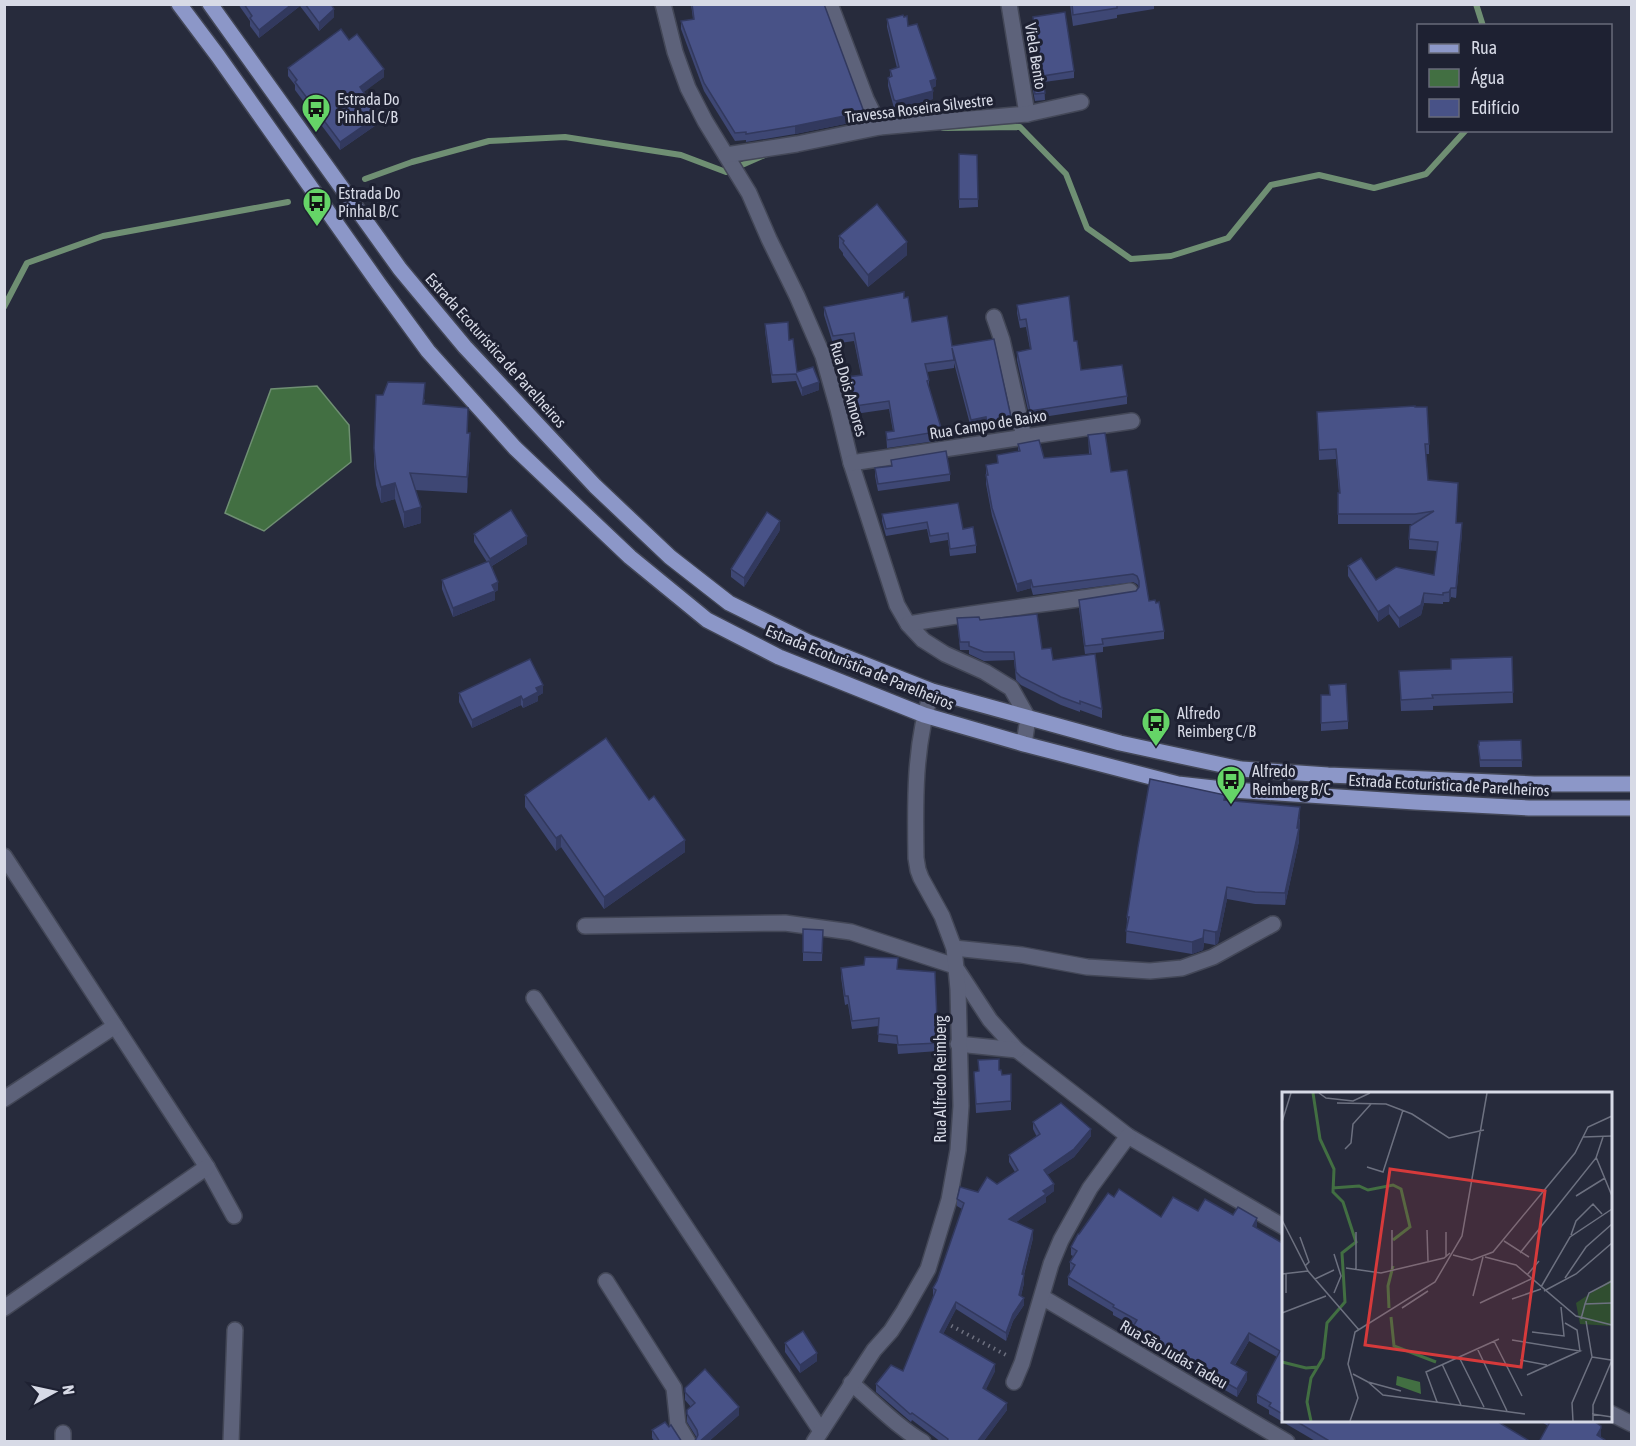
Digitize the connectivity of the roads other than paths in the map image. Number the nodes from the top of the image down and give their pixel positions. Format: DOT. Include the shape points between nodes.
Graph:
graph roads {
  1 [pos="179,4"];
  2 [pos="210,4"];
  3 [pos="663,4"];
  4 [pos="830,4"];
  5 [pos="1010,4"];
  6 [pos="1081,102"];
  7 [pos="1027,114"];
  8 [pos="880,127"];
  9 [pos="726,155"];
  10 [pos="994,317"];
  11 [pos="1131,421"];
  12 [pos="1024,437"];
  13 [pos="851,463"];
  14 [pos="1130,591"];
  15 [pos="908,624"];
  16 [pos="932,691"];
  17 [pos="924,714"];
  18 [pos="1028,718"];
  19 [pos="1024,744"];
  20 [pos="1632,784"];
  21 [pos="1632,808"];
  22 [pos="4,856"];
  23 [pos="9,875"];
  24 [pos="1273,924"];
  25 [pos="585,926"];
  26 [pos="954,948"];
  27 [pos="955,966"];
  28 [pos="534,998"];
  29 [pos="115,1026"];
  30 [pos="958,1044"];
  31 [pos="1017,1050"];
  32 [pos="4,1100"];
  33 [pos="1128,1136"];
  34 [pos="207,1167"];
  35 [pos="234,1216"];
  36 [pos="1282,1226"];
  37 [pos="606,1281"];
  38 [pos="1042,1297"];
  39 [pos="4,1308"];
  40 [pos="236,1330"];
  41 [pos="1014,1382"];
  42 [pos="851,1383"];
  43 [pos="1612,1414"];
  44 [pos="1632,1424"];
  45 [pos="817,1436"];
  46 [pos="231,1442"];
  47 [pos="688,1442"];
  48 [pos="923,1442"];
  49 [pos="1287,1442"];
  1 -- 17 [label="main road, Estrada Ecoturistica de Parelheiros" via="428,351 515,448 630,557 707,621 779,657"];
  2 -- 16 [label="main road, Estrada Ecoturistica de Parelheiros" via="400,269 465,347 595,486 670,557 729,603 808,642"];
  3 -- 9 [label="street, Rua Dois Amores" via="688,88"];
  4 -- 8 [label="street"];
  5 -- 7 [label="street, Viela Bento"];
  6 -- 7 [label="street, Travessa Roseira Silvestre"];
  7 -- 8 [label="street, Travessa Roseira Silvestre"];
  8 -- 9 [label="street, Travessa Roseira Silvestre"];
  9 -- 13 [label="street, Rua Dois Amores" via="749,193 823,356"];
  10 -- 12 [label="street"];
  11 -- 12 [label="street, Rua Campo de Baixo"];
  12 -- 13 [label="street, Rua Campo de Baixo"];
  13 -- 15 [label="street, Rua Dois Amores" via="897,605"];
  14 -- 15 [label="street"];
  15 -- 18 [label="street, Rua Dois Amores" via="932,646 1011,688"];
  16 -- 17 [label="street, Rua Alfredo Reimberg"];
  16 -- 18 [label="main road, Estrada Ecoturistica de Parelheiros"];
  17 -- 19 [label="main road, Estrada Ecoturistica de Parelheiros"];
  17 -- 26 [label="street, Rua Alfredo Reimberg" via="917,780 916,858 921,878"];
  18 -- 19 [label="street"];
  18 -- 20 [label="main road, Estrada Ecoturistica de Parelheiros" via="1241,769 1437,780"];
  19 -- 21 [label="main road, Estrada Ecoturistica de Parelheiros" via="1178,784 1232,790 1517,807"];
  22 -- 23 [label="street"];
  23 -- 29 [label="street"];
  24 -- 26 [label="street" via="1213,957 1182,968 1150,971 1087,967"];
  25 -- 27 [label="street" via="785,923 851,932"];
  26 -- 27 [label="street, Rua Alfredo Reimberg"];
  27 -- 30 [label="street, Rua Alfredo Reimberg"];
  27 -- 31 [label="street" via="990,1020"];
  28 -- 45 [label="street"];
  29 -- 32 [label="street"];
  29 -- 34 [label="street"];
  30 -- 31 [label="street"];
  30 -- 42 [label="street, Rua Alfredo Reimberg" via="958,1150 949,1200 928,1269 891,1331"];
  31 -- 33 [label="street"];
  33 -- 36 [label="street"];
  33 -- 38 [label="street" via="1090,1188 1060,1240"];
  34 -- 35 [label="street"];
  34 -- 39 [label="street"];
  37 -- 47 [label="street" via="674,1388 678,1425"];
  38 -- 41 [label="street"];
  38 -- 49 [label="street, Rua São Judas Tadeu"];
  40 -- 46 [label="street"];
  42 -- 45 [label="street, Rua Alfredo Reimberg"];
  42 -- 48 [label="street"];
  43 -- 44 [label="street"];
}
